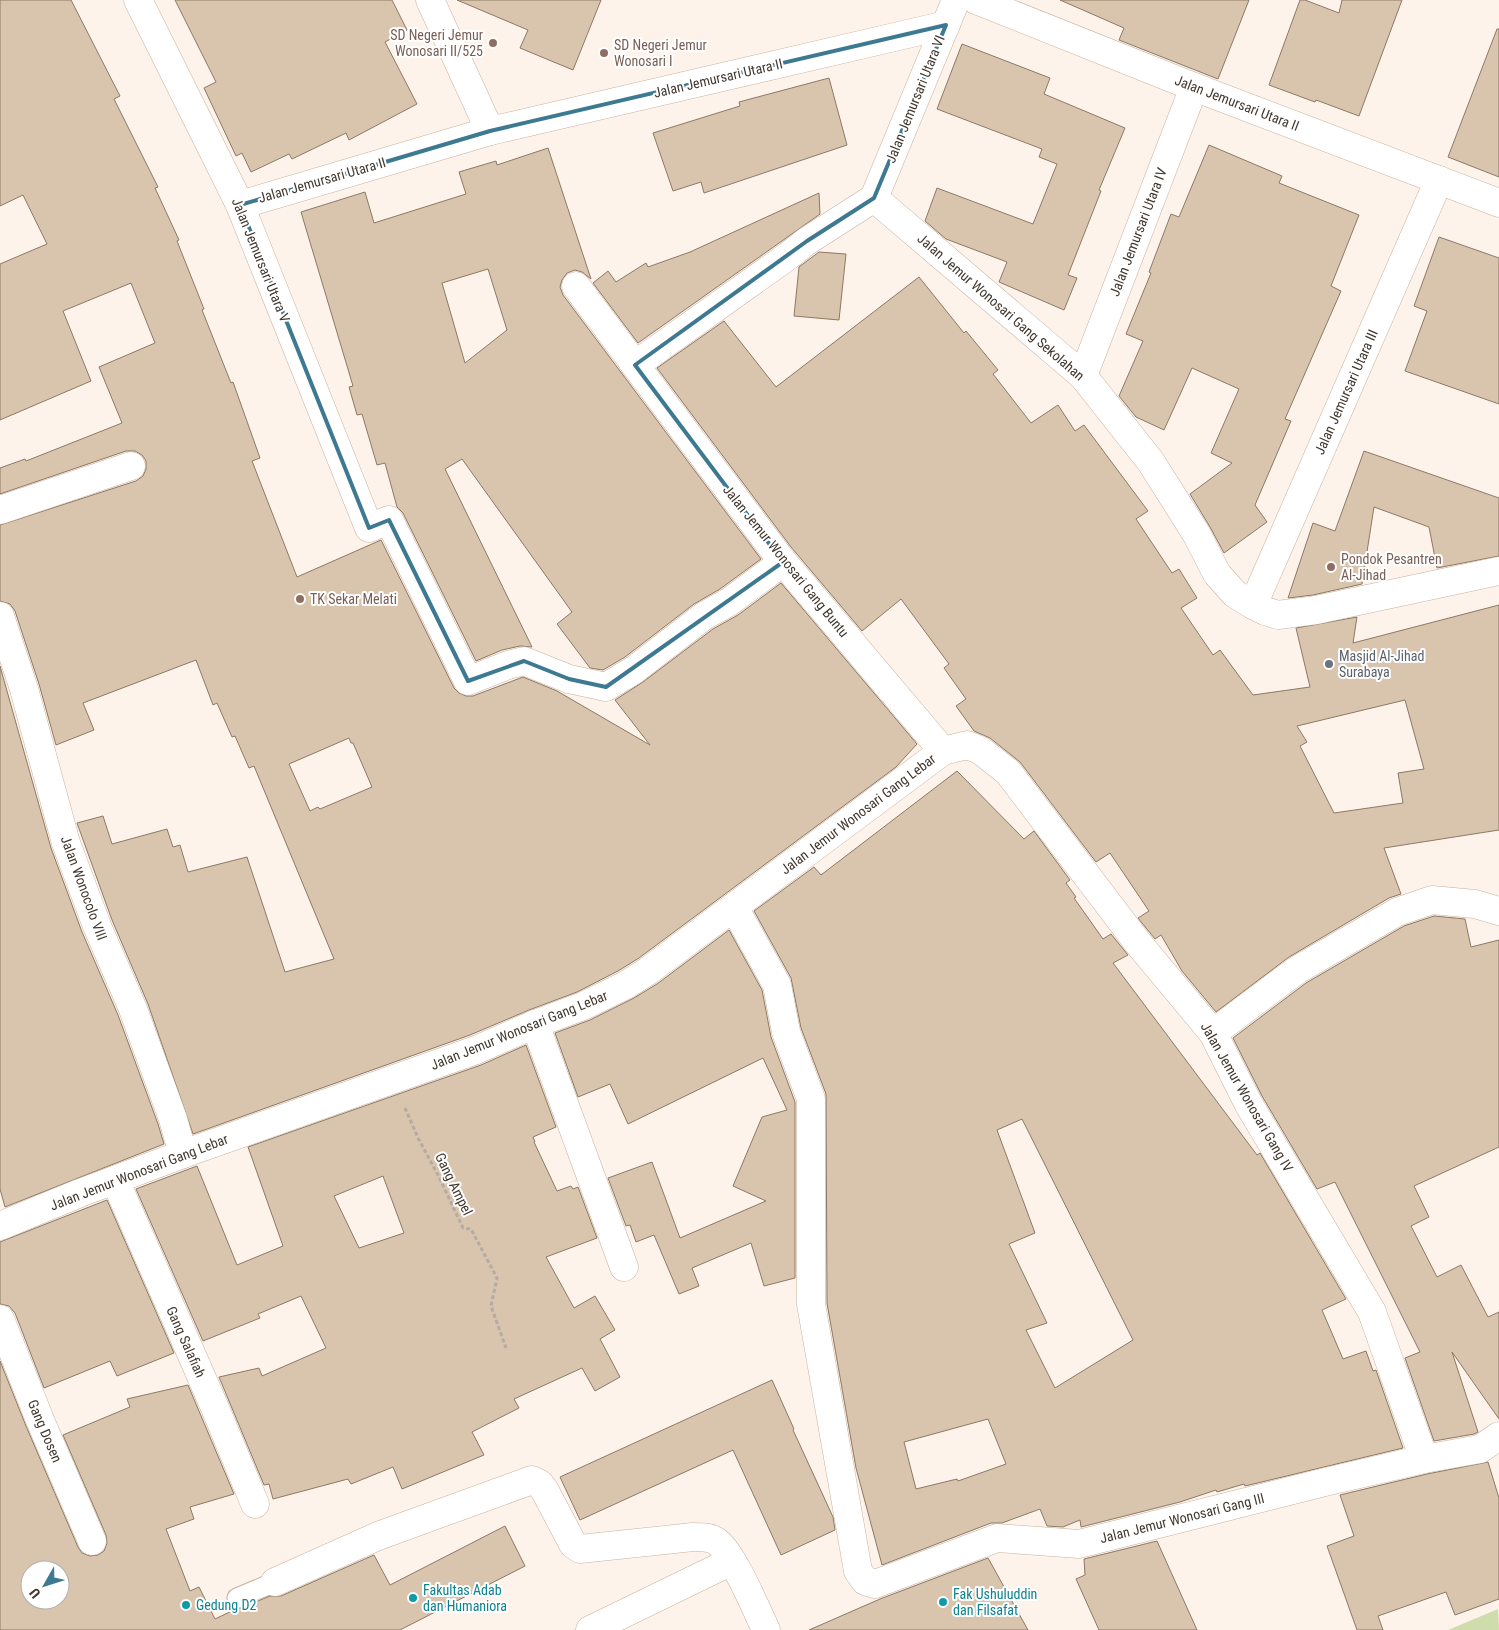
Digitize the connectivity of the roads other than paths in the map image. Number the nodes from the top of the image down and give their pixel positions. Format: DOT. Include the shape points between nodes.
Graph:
graph roads {
  1 [pos="138,0"];
  2 [pos="430,0"];
  3 [pos="976,0"];
  4 [pos="951,12"];
  5 [pos="1194,87"];
  6 [pos="490,130"];
  7 [pos="1438,180"];
  8 [pos="874,198"];
  9 [pos="1499,203"];
  10 [pos="240,204"];
  11 [pos="576,286"];
  12 [pos="634,365"];
  13 [pos="1083,376"];
  14 [pos="131,466"];
  15 [pos="0,510"];
  16 [pos="783,562"];
  17 [pos="1499,571"];
  18 [pos="1253,605"];
  19 [pos="0,616"];
  20 [pos="943,751"];
  21 [pos="1008,772"];
  22 [pos="734,907"];
  23 [pos="1499,911"];
  24 [pos="535,1024"];
  25 [pos="1213,1032"];
  26 [pos="183,1154"];
  27 [pos="115,1180"];
  28 [pos="0,1226"];
  29 [pos="624,1267"];
  30 [pos="0,1319"];
  31 [pos="1499,1436"];
  32 [pos="1424,1459"];
  33 [pos="255,1504"];
  34 [pos="92,1541"];
  35 [pos="732,1561"];
  36 [pos="275,1582"];
  37 [pos="237,1598"];
  38 [pos="590,1630"];
  39 [pos="766,1630"];
  1 -- 10 [label="street, Jalan Jemursari Utara V"];
  2 -- 6 [label="street"];
  3 -- 5 [label="street, Jalan Jemursari Utara II"];
  4 -- 6 [label="street, Jalan Jemursari Utara II"];
  4 -- 8 [label="street, Jalan Jemursari Utara VI"];
  5 -- 7 [label="street, Jalan Jemursari Utara II"];
  5 -- 13 [label="street, Jalan Jemursari Utara IV"];
  6 -- 10 [label="street, Jalan Jemursari Utara II"];
  7 -- 9 [label="street, Jalan Jemursari Utara II"];
  7 -- 18 [label="street, Jalan Jemursari Utara III"];
  8 -- 12 [label="street" via="807,241"];
  8 -- 13 [label="street, Jalan Jemur Wonosari Gang Sekolahan"];
  10 -- 16 [label="street, Jalan Jemursari Utara V" via="369,528 389,520 468,681 508,664 524,661 569,680 606,687"];
  11 -- 12 [label="street, Jalan Jemur Wonosari Gang Buntu"];
  12 -- 16 [label="street, Jalan Jemur Wonosari Gang Buntu"];
  13 -- 18 [label="street, Jalan Jemur Wonosari Gang Sekolahan" via="1151,462 1197,535 1217,574 1235,594"];
  14 -- 15 [label="street"];
  16 -- 20 [label="street, Jalan Jemur Wonosari Gang Buntu"];
  17 -- 18 [label="street, Jalan Jemur Wonosari Gang Sekolahan" via="1316,610 1278,615"];
  19 -- 26 [label="street, Jalan Wonocolo VIII" via="24,689 66,843 97,926 133,1008"];
  20 -- 21 [label="street, Jalan Jemur Wonosari Gang Lebar" via="967,745 980,750"];
  20 -- 22 [label="street, Jalan Jemur Wonosari Gang Lebar"];
  21 -- 25 [label="street, Jalan Jemur Wonosari Gang IV" via="1138,944"];
  22 -- 24 [label="street, Jalan Jemur Wonosari Gang Lebar" via="626,985"];
  22 -- 32 [label="street, Jalan Jemur Wonosari Gang III" via="776,985 786,1032 811,1099 812,1304 858,1571 865,1581 875,1584 997,1538 1079,1544"];
  23 -- 25 [label="street" via="1475,904 1432,900 1397,912 1297,970"];
  24 -- 26 [label="street, Jalan Jemur Wonosari Gang Lebar" via="476,1050"];
  24 -- 29 [label="street"];
  25 -- 32 [label="street, Jalan Jemur Wonosari Gang IV" via="1248,1103 1372,1312"];
  26 -- 27 [label="street, Jalan Jemur Wonosari Gang Lebar"];
  27 -- 28 [label="street, Jalan Jemur Wonosari Gang Lebar"];
  27 -- 33 [label="street, Gang Salafiah"];
  30 -- 34 [label="street, Gang Dosen"];
  31 -- 32 [label="street, Jalan Jemur Wonosari Gang III" via="1480,1449"];
  35 -- 36 [label="street" via="723,1546 707,1537 580,1549 573,1544 545,1490 532,1480 378,1536"];
  35 -- 38 [label="street"];
  35 -- 39 [label="street"];
  36 -- 37 [label="lane"];
}
